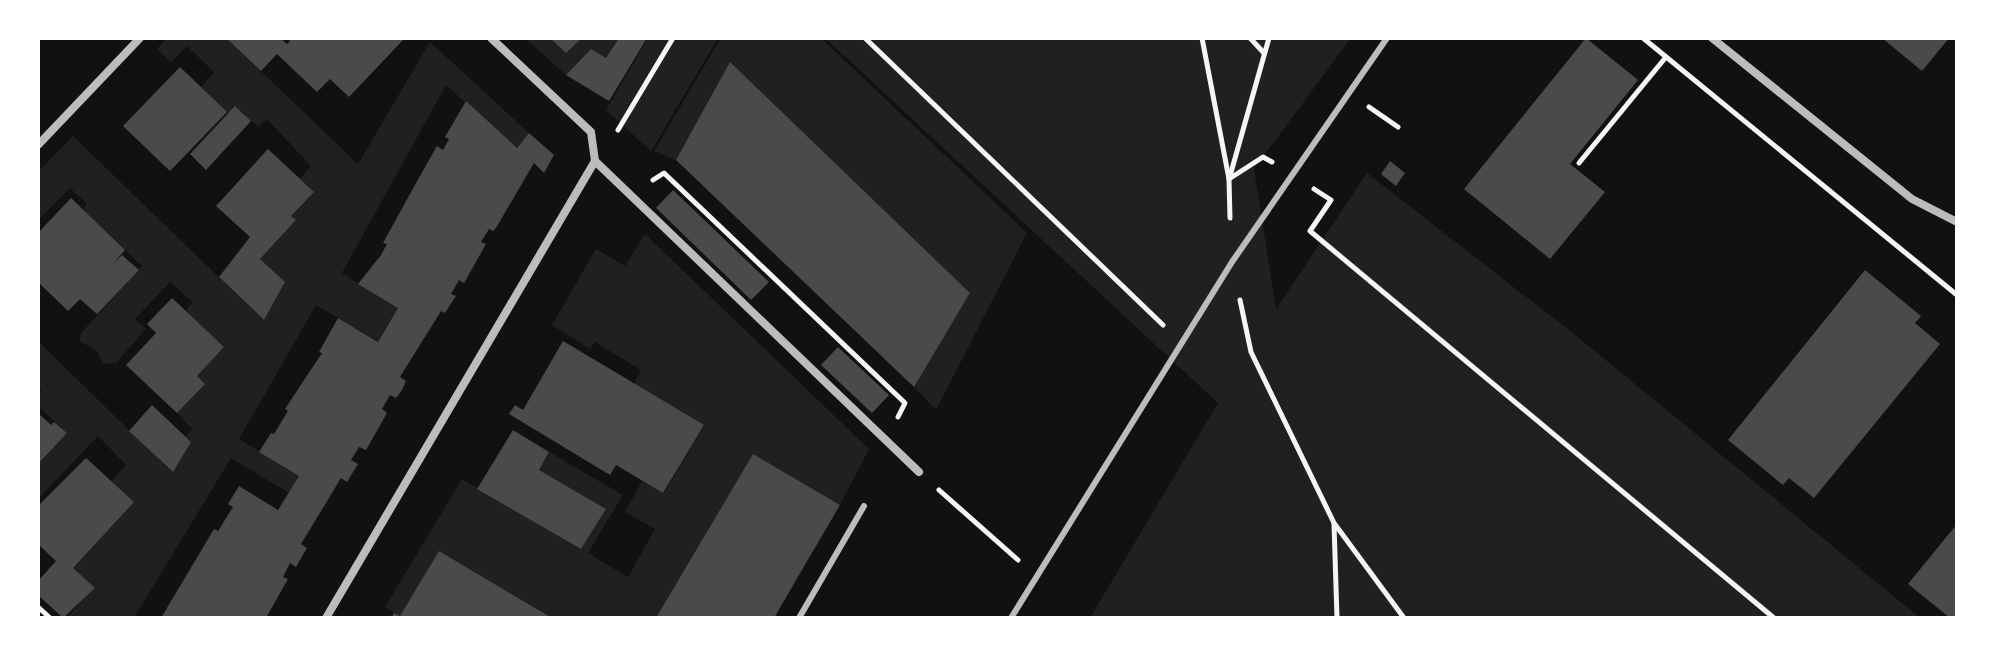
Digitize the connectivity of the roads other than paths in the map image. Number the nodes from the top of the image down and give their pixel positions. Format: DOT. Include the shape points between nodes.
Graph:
graph roads {
  1 [pos="140,38"];
  2 [pos="491,38"];
  3 [pos="1387,38"];
  4 [pos="1712,38"];
  5 [pos="38,145"];
  6 [pos="595,161"];
  7 [pos="1957,222"];
  8 [pos="919,472"];
  9 [pos="864,506"];
  10 [pos="326,618"];
  11 [pos="799,618"];
  12 [pos="1011,618"];
  1 -- 5 [label="street"];
  2 -- 6 [label="street" via="591,132"];
  3 -- 12 [label="lane" via="1232,262"];
  4 -- 7 [label="street" via="1912,199"];
  6 -- 8 [label="street"];
  6 -- 10 [label="street"];
  9 -- 11 [label="lane"];
}
